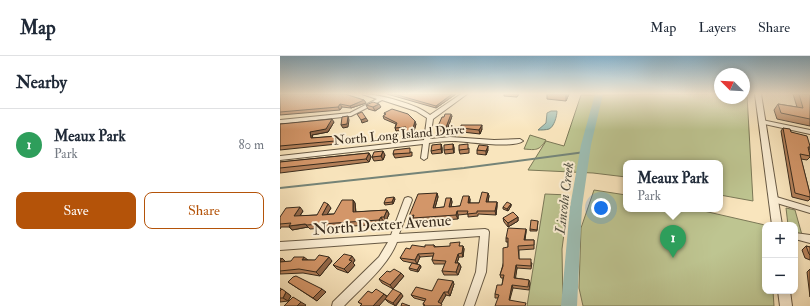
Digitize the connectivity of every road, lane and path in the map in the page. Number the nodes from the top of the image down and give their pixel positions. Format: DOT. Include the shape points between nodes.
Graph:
graph roads {
  1 [pos="367,106"];
  2 [pos="404,106"];
  3 [pos="448,106"];
  4 [pos="760,106"];
  5 [pos="430,118"];
  6 [pos="280,122"];
  7 [pos="762,122"];
  8 [pos="810,132"];
  9 [pos="426,142"];
  10 [pos="520,142"];
  11 [pos="280,158"];
  12 [pos="424,158"];
  13 [pos="773,199"];
  14 [pos="408,200"];
  15 [pos="810,210"];
  16 [pos="776,222"];
  17 [pos="798,237"];
  18 [pos="394,238"];
  19 [pos="810,239"];
  20 [pos="280,246"];
  21 [pos="784,294"];
  22 [pos="337,306"];
  23 [pos="469,306"];
  24 [pos="786,306"];
  1 -- 6 [label="street" via="351,114"];
  2 -- 5 [label="street" via="427,114"];
  3 -- 5 [label="street"];
  4 -- 7 [label="street"];
  5 -- 9 [label="street"];
  7 -- 8 [label="street"];
  7 -- 13 [label="street"];
  9 -- 10 [label="street, North Long Island Drive" via="450,139"];
  9 -- 11 [label="street, North Long Island Drive"];
  9 -- 12 [label="street"];
  13 -- 15 [label="street"];
  13 -- 16 [label="street"];
  14 -- 18 [label="street"];
  17 -- 19 [label="street"];
  18 -- 20 [label="street, North Dexter Avenue"];
  18 -- 22 [label="street" via="382,260"];
  18 -- 23 [label="street, North Dexter Avenue" via="485,232 481,272"];
  21 -- 24 [label="street"];
}
